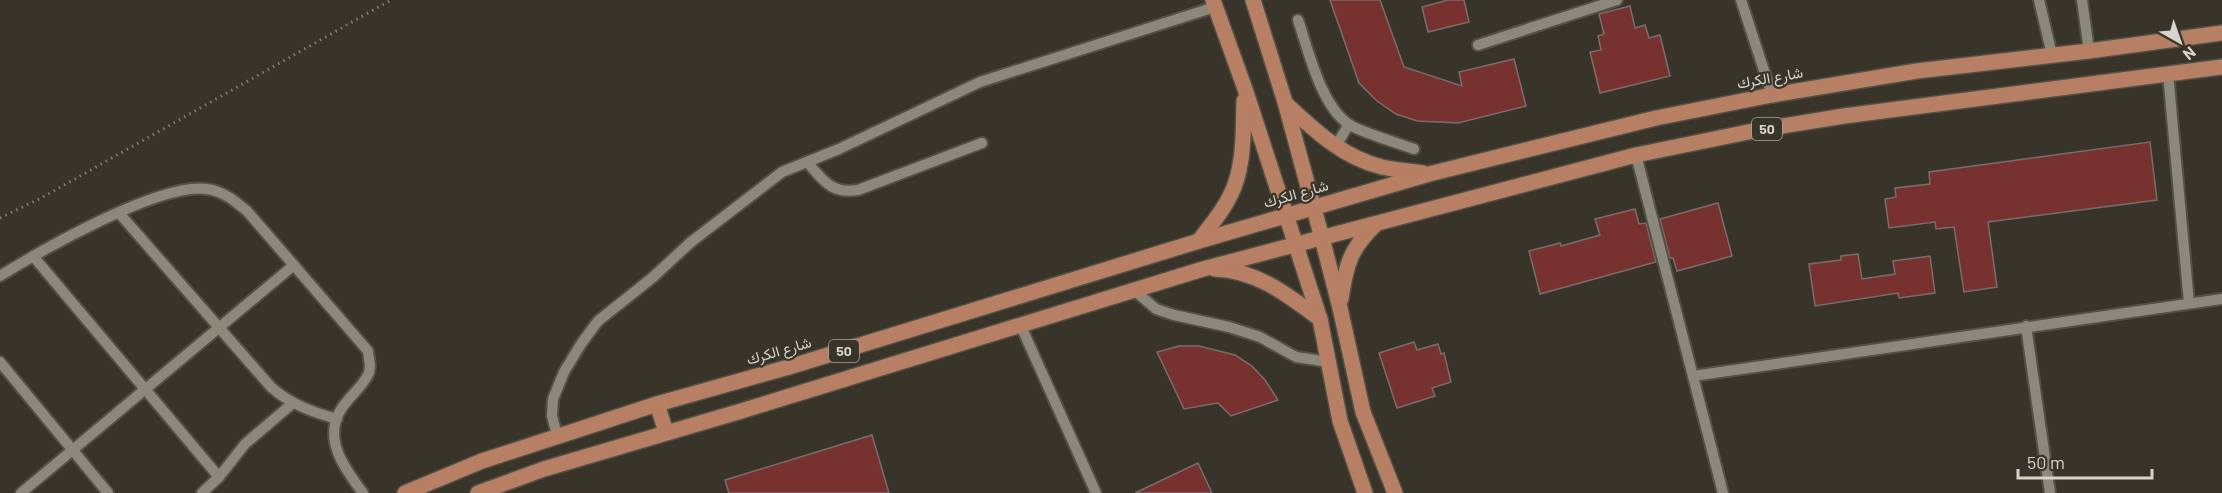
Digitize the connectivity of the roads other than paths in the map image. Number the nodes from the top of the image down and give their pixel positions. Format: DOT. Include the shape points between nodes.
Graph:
graph roads {
  1 [pos="1253,0"];
  2 [pos="1617,0"];
  3 [pos="1741,0"];
  4 [pos="2039,0"];
  5 [pos="2082,0"];
  6 [pos="1214,4"];
  7 [pos="1298,20"];
  8 [pos="2222,33"];
  9 [pos="1478,45"];
  10 [pos="2090,51"];
  11 [pos="2052,55"];
  12 [pos="2222,67"];
  13 [pos="2168,73"];
  14 [pos="1245,89"];
  15 [pos="1772,95"];
  16 [pos="1285,102"];
  17 [pos="1349,124"];
  18 [pos="982,143"];
  19 [pos="1336,146"];
  20 [pos="1414,149"];
  21 [pos="1636,155"];
  22 [pos="807,162"];
  23 [pos="1429,174"];
  24 [pos="1313,208"];
  25 [pos="119,213"];
  26 [pos="1286,215"];
  27 [pos="1376,224"];
  28 [pos="1322,238"];
  29 [pos="1199,241"];
  30 [pos="1296,245"];
  31 [pos="33,256"];
  32 [pos="294,265"];
  33 [pos="1203,269"];
  34 [pos="0,276"];
  35 [pos="1135,291"];
  36 [pos="2222,299"];
  37 [pos="2189,303"];
  38 [pos="1340,308"];
  39 [pos="1320,319"];
  40 [pos="1020,324"];
  41 [pos="2025,326"];
  42 [pos="219,328"];
  43 [pos="0,362"];
  44 [pos="1329,362"];
  45 [pos="1693,376"];
  46 [pos="145,389"];
  47 [pos="293,403"];
  48 [pos="657,404"];
  49 [pos="337,419"];
  50 [pos="666,432"];
  51 [pos="557,435"];
  52 [pos="73,450"];
  53 [pos="219,477"];
  54 [pos="21,493"];
  55 [pos="108,493"];
  56 [pos="202,493"];
  57 [pos="363,493"];
  58 [pos="405,493"];
  59 [pos="478,493"];
  60 [pos="1096,493"];
  61 [pos="1365,493"];
  62 [pos="1395,493"];
  63 [pos="1723,493"];
  64 [pos="2050,493"];
  1 -- 16 [label="main road"];
  2 -- 9 [label="street"];
  3 -- 15 [label="street"];
  4 -- 11 [label="street"];
  5 -- 10 [label="street"];
  6 -- 14 [label="main road"];
  6 -- 22 [label="street" via="980,81"];
  7 -- 17 [label="street" via="1322,88"];
  8 -- 10 [label="main road, شارع الكرك / 50"];
  10 -- 11 [label="main road, شارع الكرك / 50"];
  11 -- 15 [label="main road, شارع الكرك / 50" via="1917,71"];
  12 -- 13 [label="main road, 50"];
  13 -- 21 [label="main road, 50" via="1844,116"];
  13 -- 37 [label="street"];
  14 -- 26 [label="main road"];
  14 -- 29 [label="main road" via="1237,177 1230,196"];
  15 -- 23 [label="main road, شارع الكرك / 50" via="1656,118"];
  16 -- 19 [label="main road"];
  16 -- 24 [label="main road"];
  17 -- 19 [label="street"];
  17 -- 20 [label="street"];
  18 -- 22 [label="street" via="858,190 835,189"];
  19 -- 23 [label="main road" via="1381,166"];
  21 -- 27 [label="main road, 50"];
  21 -- 45 [label="street"];
  22 -- 51 [label="street" via="762,186 598,321 580,344 553,399"];
  23 -- 24 [label="main road, شارع الكرك / 50"];
  24 -- 26 [label="main road, شارع الكرك / 50"];
  24 -- 28 [label="main road"];
  25 -- 31 [label="street"];
  25 -- 32 [label="street" via="186,188 209,189 230,197 247,211"];
  25 -- 42 [label="street"];
  26 -- 29 [label="main road, شارع الكرك / 50"];
  26 -- 30 [label="main road"];
  27 -- 28 [label="main road, 50"];
  27 -- 38 [label="main road" via="1361,238 1347,263"];
  28 -- 30 [label="main road, 50"];
  28 -- 38 [label="main road"];
  29 -- 48 [label="main road, شارع الكرك / 50"];
  30 -- 33 [label="main road, 50"];
  30 -- 39 [label="main road"];
  31 -- 34 [label="street"];
  31 -- 46 [label="street"];
  32 -- 42 [label="street"];
  32 -- 49 [label="street" via="364,345 370,358 366,378"];
  33 -- 35 [label="main road, 50"];
  33 -- 39 [label="main road" via="1246,273 1269,283"];
  35 -- 40 [label="main road, 50"];
  35 -- 44 [label="street" via="1156,309 1260,337 1296,357"];
  36 -- 37 [label="street"];
  37 -- 41 [label="street"];
  38 -- 62 [label="main road" via="1364,412"];
  39 -- 44 [label="main road"];
  40 -- 50 [label="main road, 50"];
  40 -- 60 [label="street"];
  41 -- 45 [label="street"];
  41 -- 64 [label="street"];
  42 -- 46 [label="street"];
  42 -- 47 [label="street" via="267,382"];
  43 -- 52 [label="street"];
  44 -- 61 [label="main road" via="1340,421"];
  45 -- 63 [label="street"];
  46 -- 52 [label="street"];
  46 -- 53 [label="street"];
  47 -- 49 [label="street"];
  47 -- 53 [label="street" via="245,444"];
  48 -- 50 [label="main road"];
  48 -- 51 [label="main road, شارع الكرك / 50"];
  49 -- 57 [label="street" via="334,435 339,458"];
  50 -- 59 [label="main road, 50"];
  51 -- 58 [label="main road, شارع الكرك / 50"];
  52 -- 54 [label="street"];
  52 -- 55 [label="street"];
  53 -- 56 [label="street"];
}
